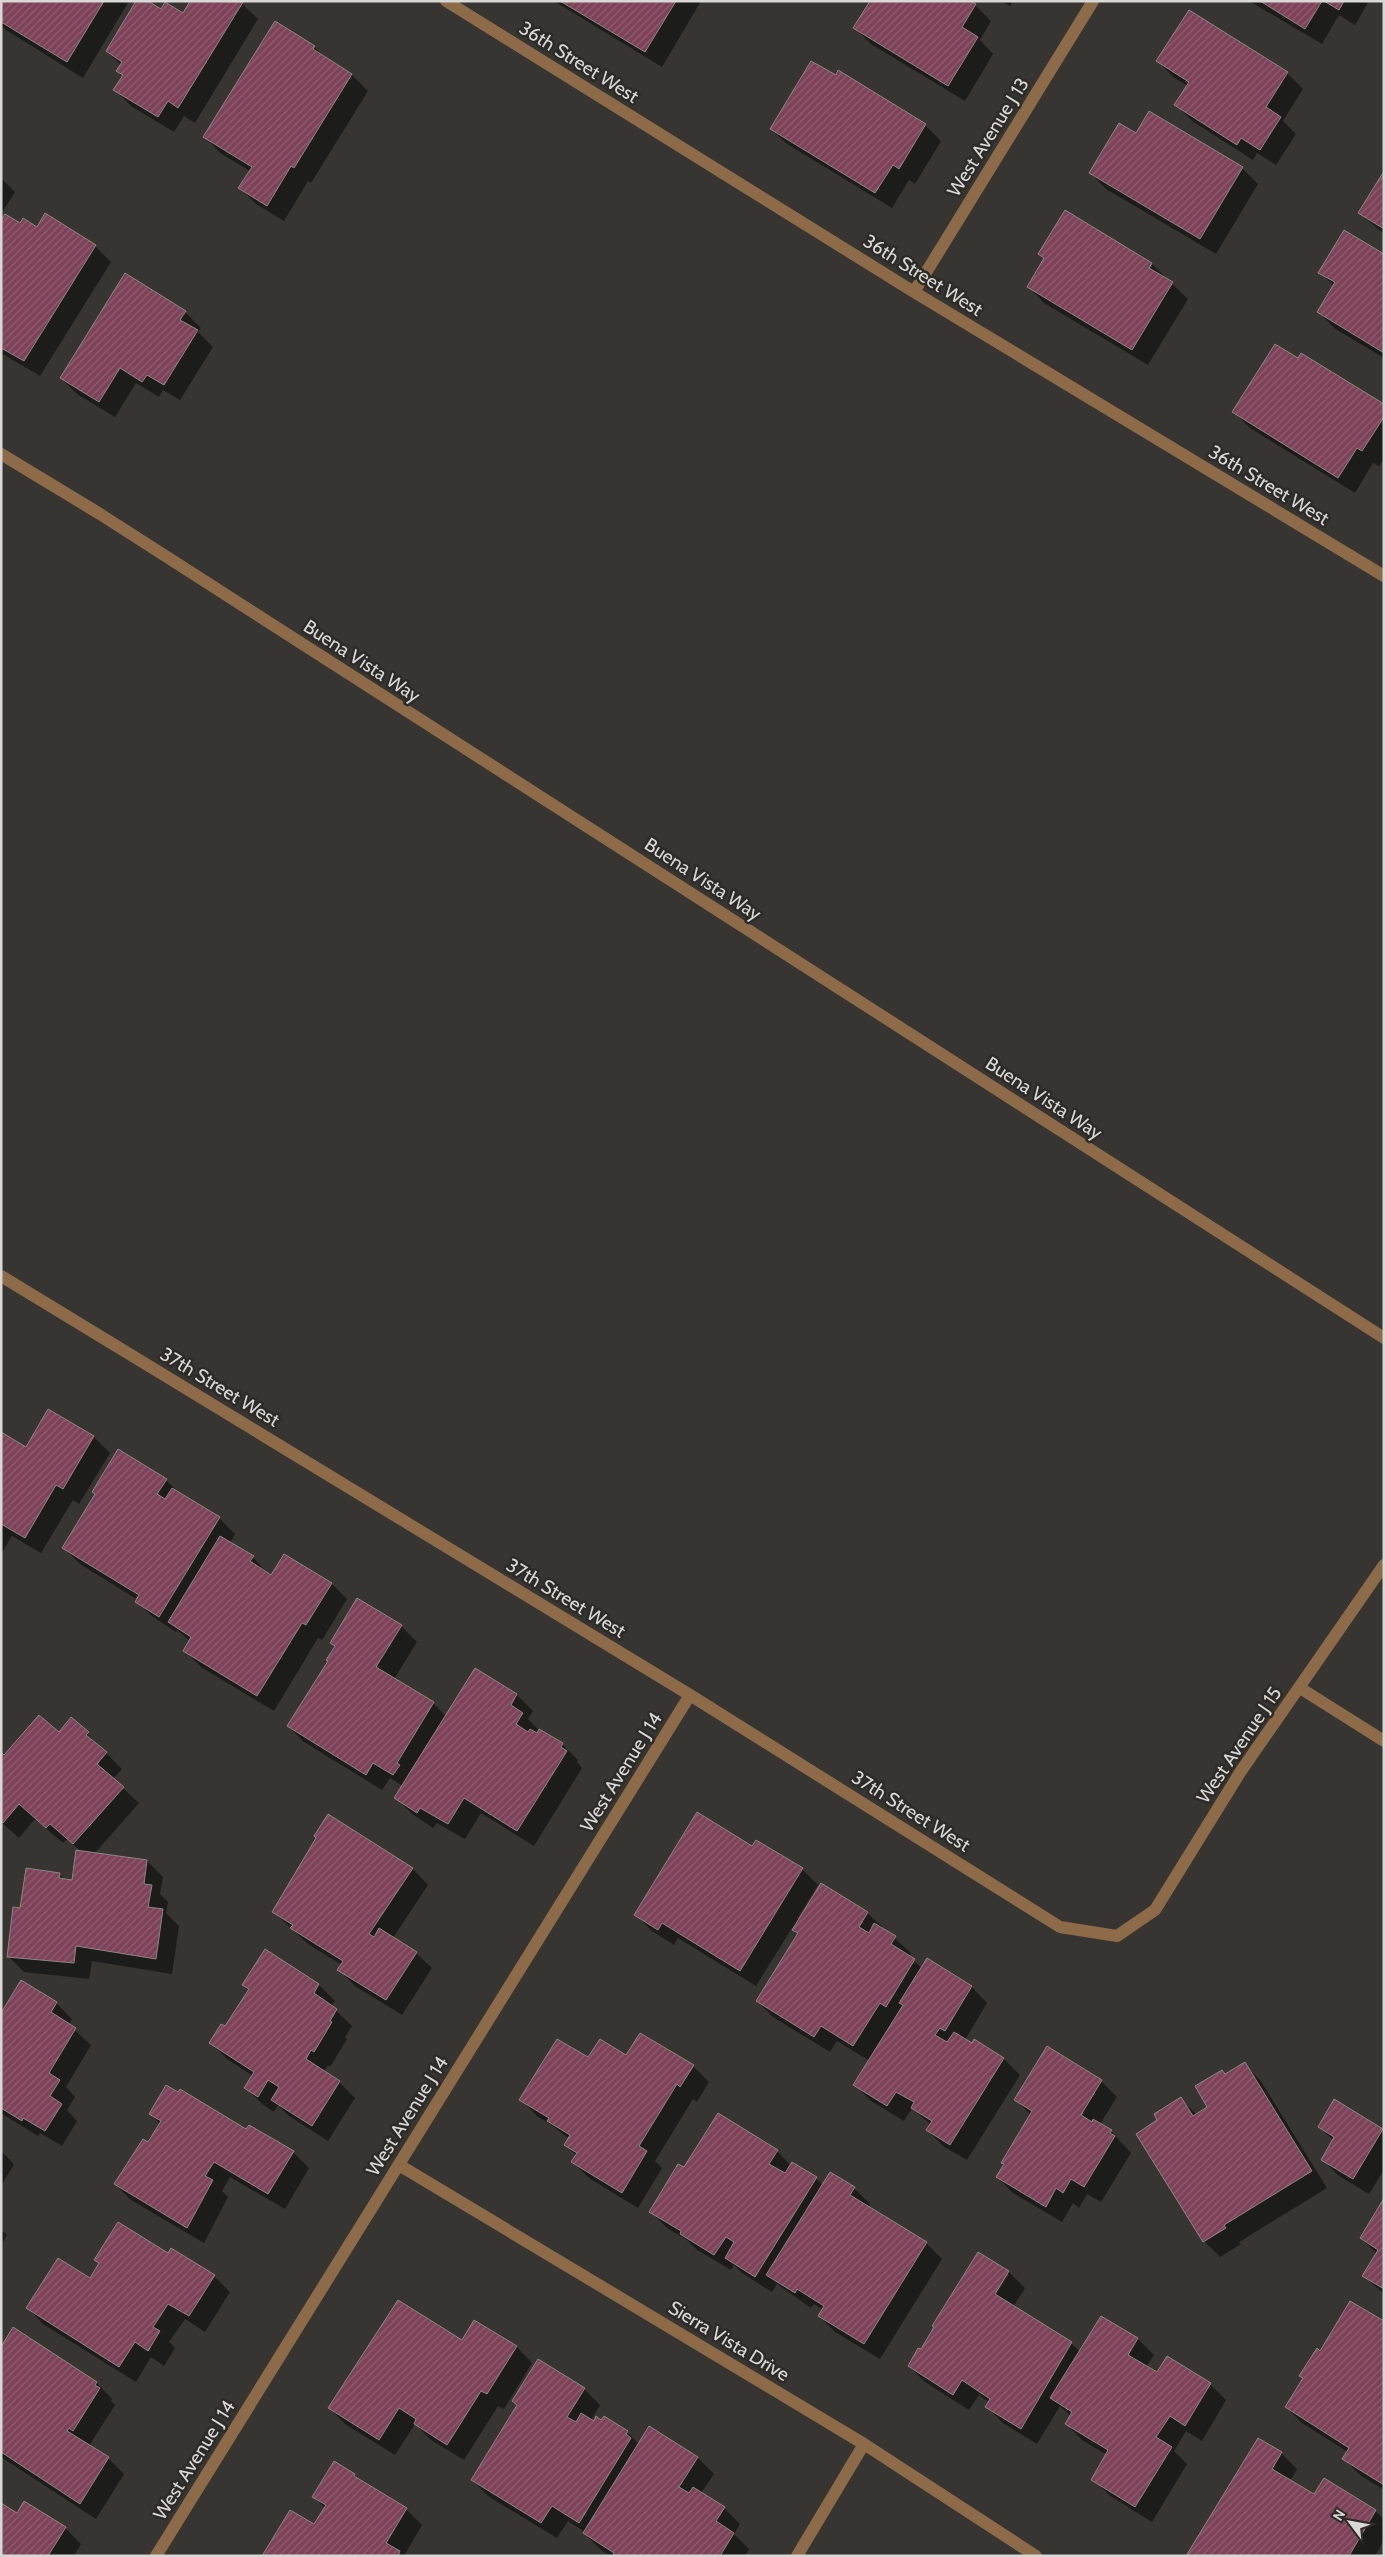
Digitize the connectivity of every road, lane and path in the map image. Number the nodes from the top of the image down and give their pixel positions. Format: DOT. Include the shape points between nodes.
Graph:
graph roads {
  1 [pos="446,1"];
  2 [pos="1093,1"];
  3 [pos="914,292"];
  4 [pos="1,454"];
  5 [pos="1383,574"];
  6 [pos="1,1276"];
  7 [pos="1384,1338"];
  8 [pos="1384,1565"];
  9 [pos="1300,1688"];
  10 [pos="690,1695"];
  11 [pos="1384,1741"];
  12 [pos="1117,1936"];
  13 [pos="399,2165"];
  14 [pos="864,2444"];
  15 [pos="156,2556"];
  16 [pos="797,2556"];
  17 [pos="1036,2556"];
  1 -- 3 [label="street, 36th Street West"];
  2 -- 3 [label="street, West Avenue J 13"];
  3 -- 5 [label="street, 36th Street West"];
  4 -- 7 [label="street, Buena Vista Way" via="125,530"];
  6 -- 10 [label="street, 37th Street West"];
  8 -- 9 [label="street, West Avenue J 15"];
  9 -- 11 [label="street"];
  9 -- 12 [label="street, West Avenue J 15" via="1241,1771 1155,1910"];
  10 -- 12 [label="street, 37th Street West" via="1060,1926"];
  10 -- 13 [label="street, West Avenue J 14"];
  13 -- 14 [label="street, Sierra Vista Drive"];
  13 -- 15 [label="street, West Avenue J 14"];
  14 -- 16 [label="street"];
  14 -- 17 [label="street, Sierra Vista Drive"];
}
